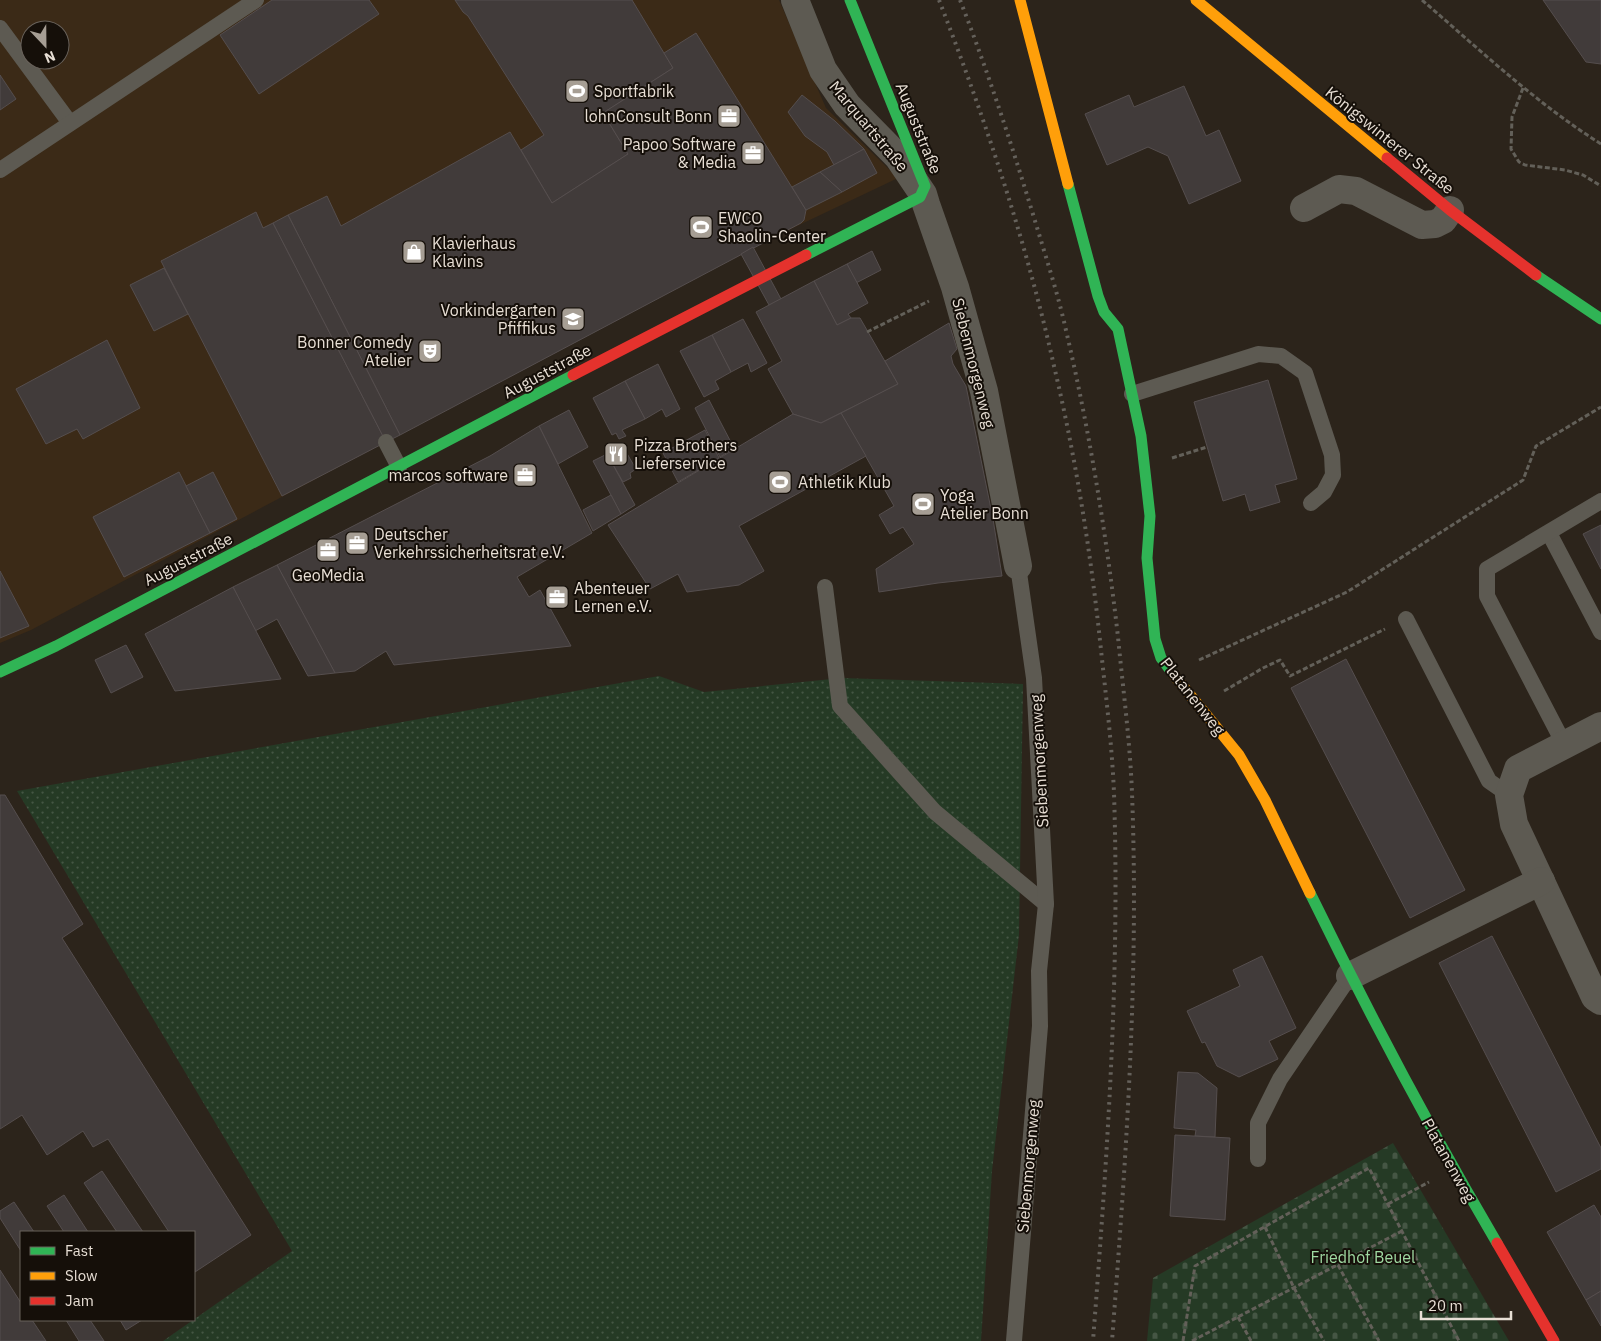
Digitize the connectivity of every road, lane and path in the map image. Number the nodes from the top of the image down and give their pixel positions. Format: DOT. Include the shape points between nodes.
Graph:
graph roads {
  1 [pos="256,0"];
  2 [pos="795,0"];
  3 [pos="850,0"];
  4 [pos="1020,0"];
  5 [pos="1196,0"];
  6 [pos="1422,0"];
  7 [pos="0,28"];
  8 [pos="1524,88"];
  9 [pos="70,123"];
  10 [pos="1601,144"];
  11 [pos="0,170"];
  12 [pos="1601,186"];
  13 [pos="922,194"];
  14 [pos="1304,208"];
  15 [pos="1450,210"];
  16 [pos="955,287"];
  17 [pos="1569,296"];
  18 [pos="1601,307"];
  19 [pos="1601,319"];
  20 [pos="867,332"];
  21 [pos="1132,394"];
  22 [pos="1601,407"];
  23 [pos="386,442"];
  24 [pos="1207,447"];
  25 [pos="1180,456"];
  26 [pos="399,467"];
  27 [pos="1601,501"];
  28 [pos="1311,503"];
  29 [pos="1549,533"];
  30 [pos="1018,566"];
  31 [pos="825,587"];
  32 [pos="1406,619"];
  33 [pos="1601,632"];
  34 [pos="0,672"];
  35 [pos="1172,673"];
  36 [pos="1200,706"];
  37 [pos="1601,726"];
  38 [pos="1564,744"];
  39 [pos="1509,795"];
  40 [pos="1541,881"];
  41 [pos="1046,904"];
  42 [pos="1350,976"];
  43 [pos="1601,1001"];
  44 [pos="1258,1159"];
  45 [pos="1453,1169"];
  46 [pos="1388,1204"];
  47 [pos="1265,1227"];
  48 [pos="1402,1231"];
  49 [pos="1338,1265"];
  50 [pos="1294,1288"];
  51 [pos="1238,1317"];
  52 [pos="1014,1341"];
  53 [pos="1183,1341"];
  54 [pos="1192,1341"];
  55 [pos="1251,1341"];
  56 [pos="1324,1341"];
  57 [pos="1379,1341"];
  58 [pos="1459,1341"];
  59 [pos="1554,1341"];
  1 -- 9 [label="lane"];
  2 -- 13 [label="street, Marquartstraße" via="823,70 847,105 898,157"];
  3 -- 13 [label="street, Auguststraße" via="925,186"];
  4 -- 21 [label="street, Platanenweg" via="1098,296 1104,312 1118,329"];
  5 -- 15 [label="street, Königswinterer Straße"];
  6 -- 8 [label="path"];
  7 -- 9 [label="lane"];
  8 -- 10 [label="path"];
  8 -- 12 [label="path" via="1512,117 1512,149 1519,162 1583,175"];
  9 -- 11 [label="lane"];
  13 -- 16 [label="street, Siebenmorgenweg"];
  13 -- 26 [label="street, Auguststraße"];
  14 -- 15 [label="street" via="1339,189 1356,191 1422,225 1443,220"];
  15 -- 17 [label="street, Königswinterer Straße"];
  16 -- 20 [label="path"];
  16 -- 30 [label="street, Siebenmorgenweg" via="984,391"];
  17 -- 18 [label="street, Königswinterer Straße"];
  17 -- 19 [label="street, Königswinterer Straße"];
  21 -- 28 [label="lane" via="1258,354 1281,356 1305,373 1332,455 1333,475 1324,492"];
  21 -- 35 [label="street, Platanenweg" via="1141,436 1150,516 1147,558 1155,639 1161,658"];
  22 -- 35 [label="path" via="1536,446 1523,480 1347,592"];
  23 -- 26 [label="lane"];
  24 -- 25 [label="path"];
  26 -- 34 [label="street, Auguststraße"];
  27 -- 29 [label="lane"];
  29 -- 33 [label="lane"];
  29 -- 38 [label="lane" via="1487,569 1487,596"];
  30 -- 41 [label="lane, Siebenmorgenweg" via="1034,678"];
  31 -- 41 [label="lane" via="840,706 935,812"];
  32 -- 36 [label="path" via="1290,676 1280,660"];
  32 -- 39 [label="lane" via="1489,781"];
  35 -- 36 [label="street, Platanenweg"];
  36 -- 42 [label="street, Platanenweg" via="1239,755 1265,800"];
  37 -- 38 [label="street"];
  38 -- 39 [label="street" via="1518,769"];
  39 -- 40 [label="street" via="1514,824"];
  40 -- 42 [label="street"];
  40 -- 43 [label="street" via="1595,997"];
  41 -- 52 [label="lane, Siebenmorgenweg" via="1040,971 1040,1026"];
  42 -- 44 [label="lane" via="1280,1079 1258,1123"];
  42 -- 45 [label="street, Platanenweg"];
  45 -- 46 [label="path"];
  45 -- 59 [label="street, Platanenweg"];
  46 -- 47 [label="path" via="1368,1168"];
  46 -- 48 [label="path"];
  47 -- 50 [label="path"];
  47 -- 53 [label="path" via="1195,1266"];
  48 -- 49 [label="path"];
  48 -- 58 [label="path"];
  49 -- 50 [label="path"];
  49 -- 57 [label="path"];
  50 -- 51 [label="path"];
  50 -- 56 [label="path"];
  51 -- 54 [label="path"];
  51 -- 55 [label="path"];
}
